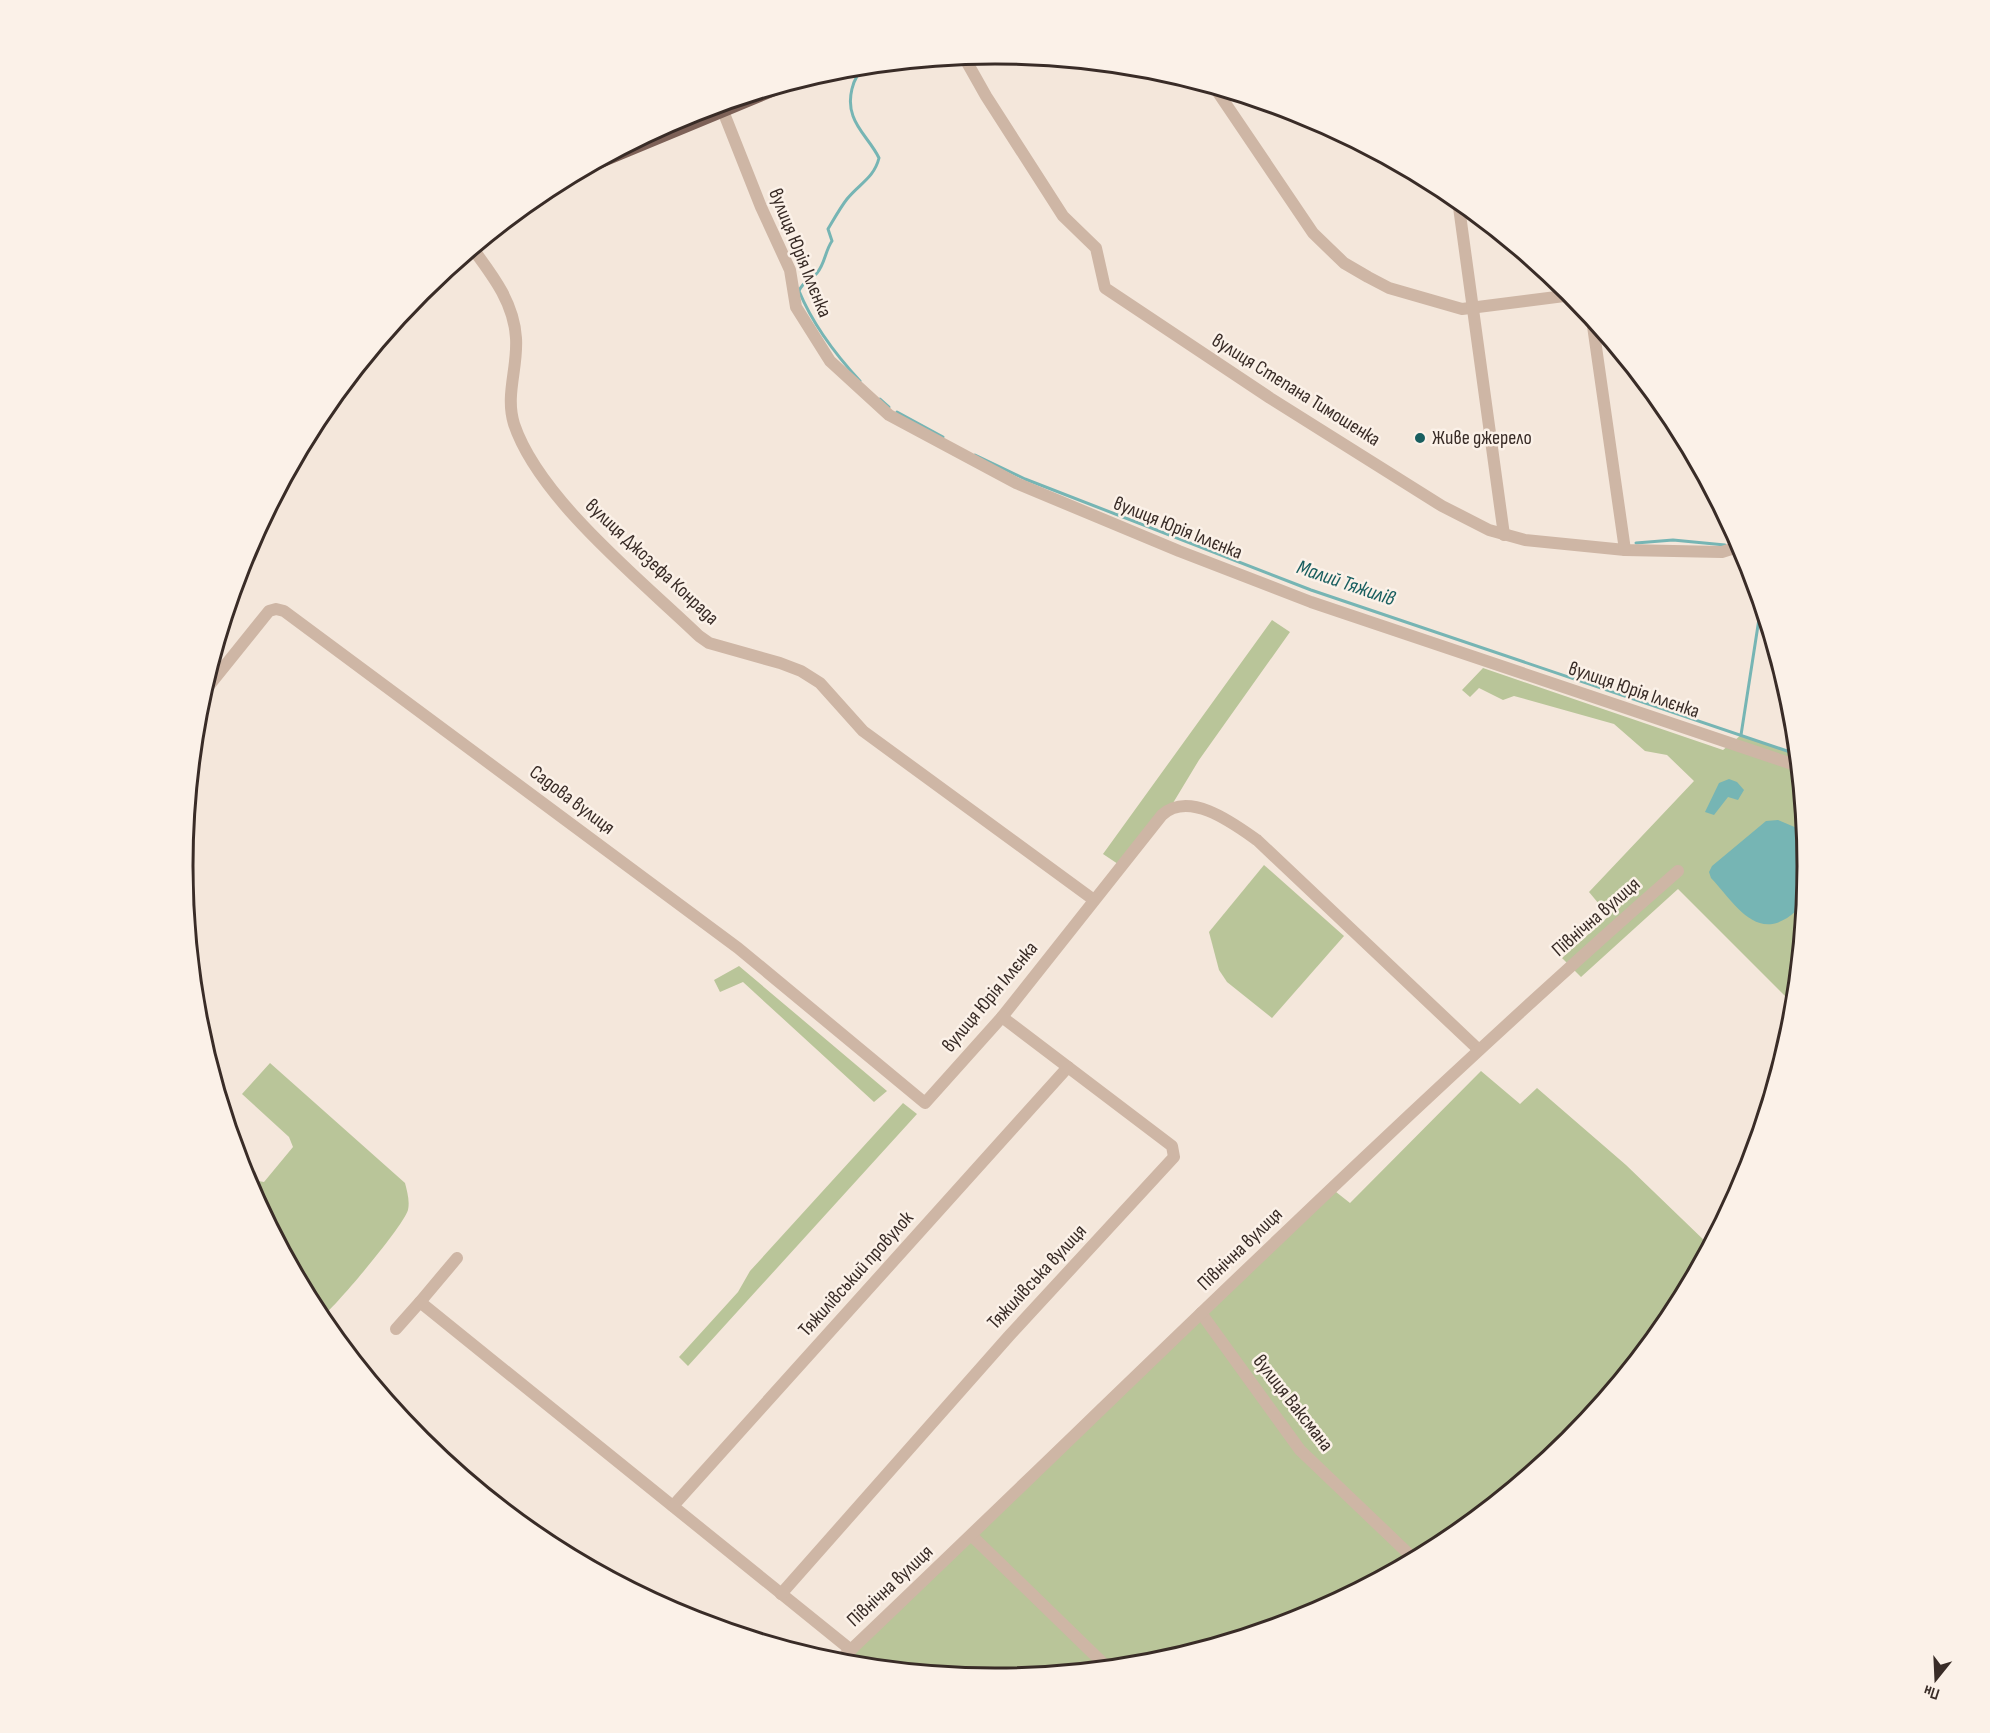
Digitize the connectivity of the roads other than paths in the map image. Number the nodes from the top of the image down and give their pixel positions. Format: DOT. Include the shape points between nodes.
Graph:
graph roads {
  1 [pos="969,65"];
  2 [pos="1221,98"];
  3 [pos="723,112"];
  4 [pos="1460,213"];
  5 [pos="477,255"];
  6 [pos="1560,297"];
  7 [pos="1471,308"];
  8 [pos="1594,334"];
  9 [pos="1504,535"];
  10 [pos="1731,549"];
  11 [pos="1625,550"];
  12 [pos="216,677"];
  13 [pos="1790,763"];
  14 [pos="1678,871"];
  15 [pos="1094,900"];
  16 [pos="1002,1017"];
  17 [pos="1479,1050"];
  18 [pos="1068,1067"];
  19 [pos="926,1103"];
  20 [pos="457,1258"];
  21 [pos="420,1302"];
  22 [pos="1201,1313"];
  23 [pos="396,1329"];
  24 [pos="674,1506"];
  25 [pos="972,1536"];
  26 [pos="1408,1553"];
  27 [pos="781,1594"];
  28 [pos="851,1650"];
  29 [pos="846,1654"];
  30 [pos="1102,1662"];
  1 -- 9 [label="street, вулиця Степана Тимошенка" via="1063,216 1096,248 1101,280 1113,296 1442,506"];
  2 -- 7 [label="street" via="1313,233 1344,263 1389,288 1449,307"];
  3 -- 13 [label="street, вулиця Юрія Іллєнка" via="790,270 796,307 830,360 889,415 998,475 1179,551 1311,602"];
  4 -- 7 [label="street"];
  5 -- 15 [label="street, вулиця Джозефа Конрада" via="499,285 512,316 516,339 509,403 515,426 526,450 561,502 699,636 709,643 801,670 820,683 863,731"];
  6 -- 7 [label="street"];
  7 -- 9 [label="street"];
  8 -- 11 [label="street"];
  9 -- 11 [label="street, вулиця Степана Тимошенка"];
  10 -- 11 [label="street, вулиця Степана Тимошенка"];
  12 -- 19 [label="street, Садова вулиця" via="269,611 284,610 738,948"];
  14 -- 17 [label="street, Північна вулиця"];
  15 -- 16 [label="street, вулиця Юрія Іллєнка"];
  15 -- 17 [label="street, вулиця Юрія Іллєнка" via="1170,808 1202,809 1257,840"];
  16 -- 18 [label="street, Тяжилівська вулиця"];
  16 -- 19 [label="street, вулиця Юрія Іллєнка"];
  17 -- 22 [label="street, Північна вулиця"];
  18 -- 24 [label="street, Тяжилівський провулок"];
  18 -- 27 [label="street, Тяжилівська вулиця" via="1172,1146 1174,1157"];
  20 -- 21 [label="street"];
  21 -- 23 [label="street"];
  21 -- 24 [label="street"];
  22 -- 25 [label="street, Північна вулиця"];
  22 -- 26 [label="street, вулиця Ваксмана" via="1300,1450"];
  24 -- 27 [label="street"];
  25 -- 28 [label="street, Північна вулиця"];
  25 -- 30 [label="street"];
  27 -- 28 [label="street"];
  28 -- 29 [label="street, Північна вулиця"];
}
